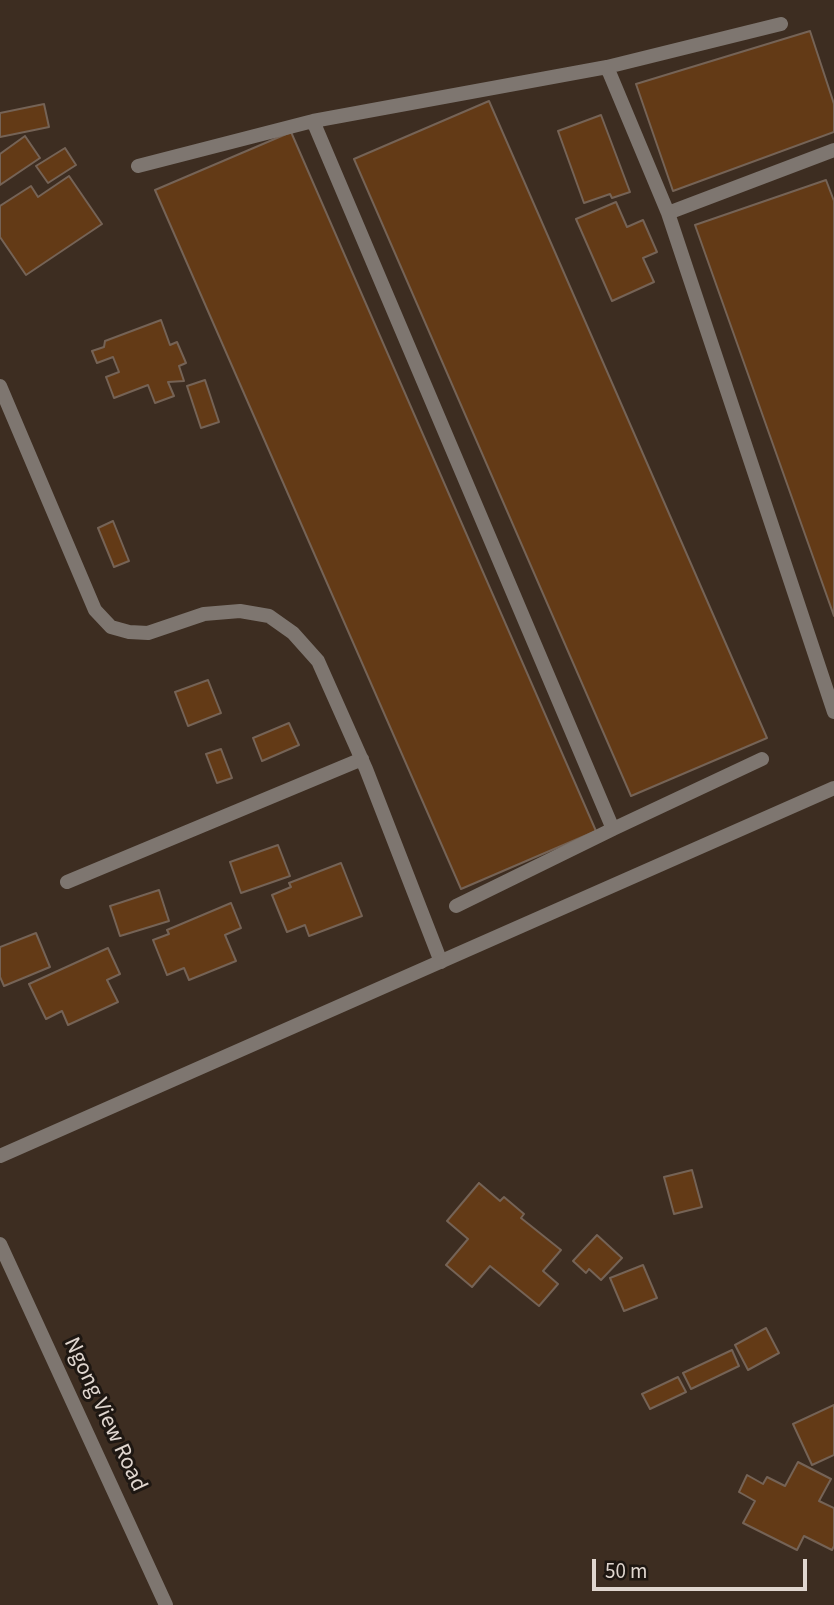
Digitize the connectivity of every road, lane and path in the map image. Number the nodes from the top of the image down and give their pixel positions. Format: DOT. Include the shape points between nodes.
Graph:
graph roads {
  1 [pos="781,24"];
  2 [pos="607,67"];
  3 [pos="313,121"];
  4 [pos="834,150"];
  5 [pos="138,166"];
  6 [pos="668,213"];
  7 [pos="0,386"];
  8 [pos="834,712"];
  9 [pos="362,759"];
  10 [pos="762,759"];
  11 [pos="834,788"];
  12 [pos="613,829"];
  13 [pos="67,882"];
  14 [pos="456,906"];
  15 [pos="441,962"];
  16 [pos="0,1156"];
  17 [pos="0,1244"];
  18 [pos="166,1605"];
  1 -- 2 [label="street"];
  2 -- 3 [label="street"];
  2 -- 6 [label="street"];
  3 -- 5 [label="street"];
  3 -- 12 [label="street"];
  4 -- 6 [label="street"];
  6 -- 8 [label="street"];
  7 -- 9 [label="street" via="95,610 111,626 148,633 204,614 240,611 269,616 293,633 318,661"];
  9 -- 13 [label="street"];
  9 -- 15 [label="street"];
  10 -- 12 [label="street"];
  11 -- 15 [label="street"];
  12 -- 14 [label="street"];
  15 -- 16 [label="street"];
  17 -- 18 [label="street, Ngong View Road"];
}
